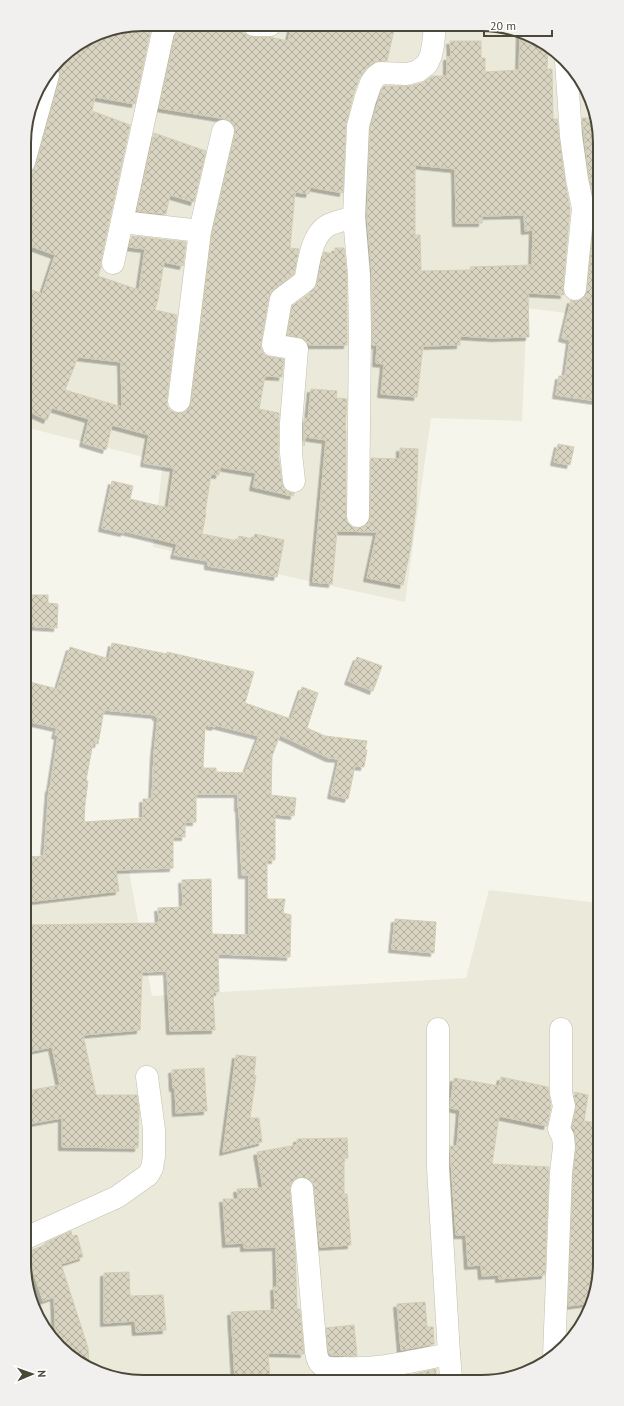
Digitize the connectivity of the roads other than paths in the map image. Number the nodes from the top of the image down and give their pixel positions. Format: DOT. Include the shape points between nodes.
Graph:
graph roads {
  1 [pos="164,31"];
  2 [pos="434,31"];
  3 [pos="567,71"];
  4 [pos="42,95"];
  5 [pos="223,131"];
  6 [pos="31,137"];
  7 [pos="354,217"];
  8 [pos="122,222"];
  9 [pos="200,231"];
  10 [pos="113,263"];
  11 [pos="575,289"];
  12 [pos="179,401"];
  13 [pos="294,481"];
  14 [pos="358,516"];
  15 [pos="438,1029"];
  16 [pos="561,1029"];
  17 [pos="147,1077"];
  18 [pos="302,1189"];
  19 [pos="31,1236"];
  20 [pos="554,1348"];
  21 [pos="449,1354"];
  22 [pos="451,1375"];
  1 -- 8 [label="street"];
  2 -- 7 [label="street" via="427,64 418,71 407,74 380,73 371,83 358,126"];
  3 -- 11 [label="street" via="571,136 583,208"];
  4 -- 6 [label="street"];
  5 -- 9 [label="street"];
  7 -- 13 [label="street" via="329,224 318,234 305,281 282,299 273,345 297,349 291,423"];
  7 -- 14 [label="street" via="360,331"];
  8 -- 9 [label="street"];
  8 -- 10 [label="street"];
  9 -- 12 [label="street"];
  15 -- 21 [label="street" via="438,1168"];
  16 -- 20 [label="street" via="561,1093 564,1106 558,1129 563,1137 564,1147"];
  17 -- 19 [label="street" via="154,1130 154,1156 148,1175 117,1197"];
  18 -- 21 [label="street" via="317,1360 327,1368 362,1369"];
  21 -- 22 [label="street"];
}
